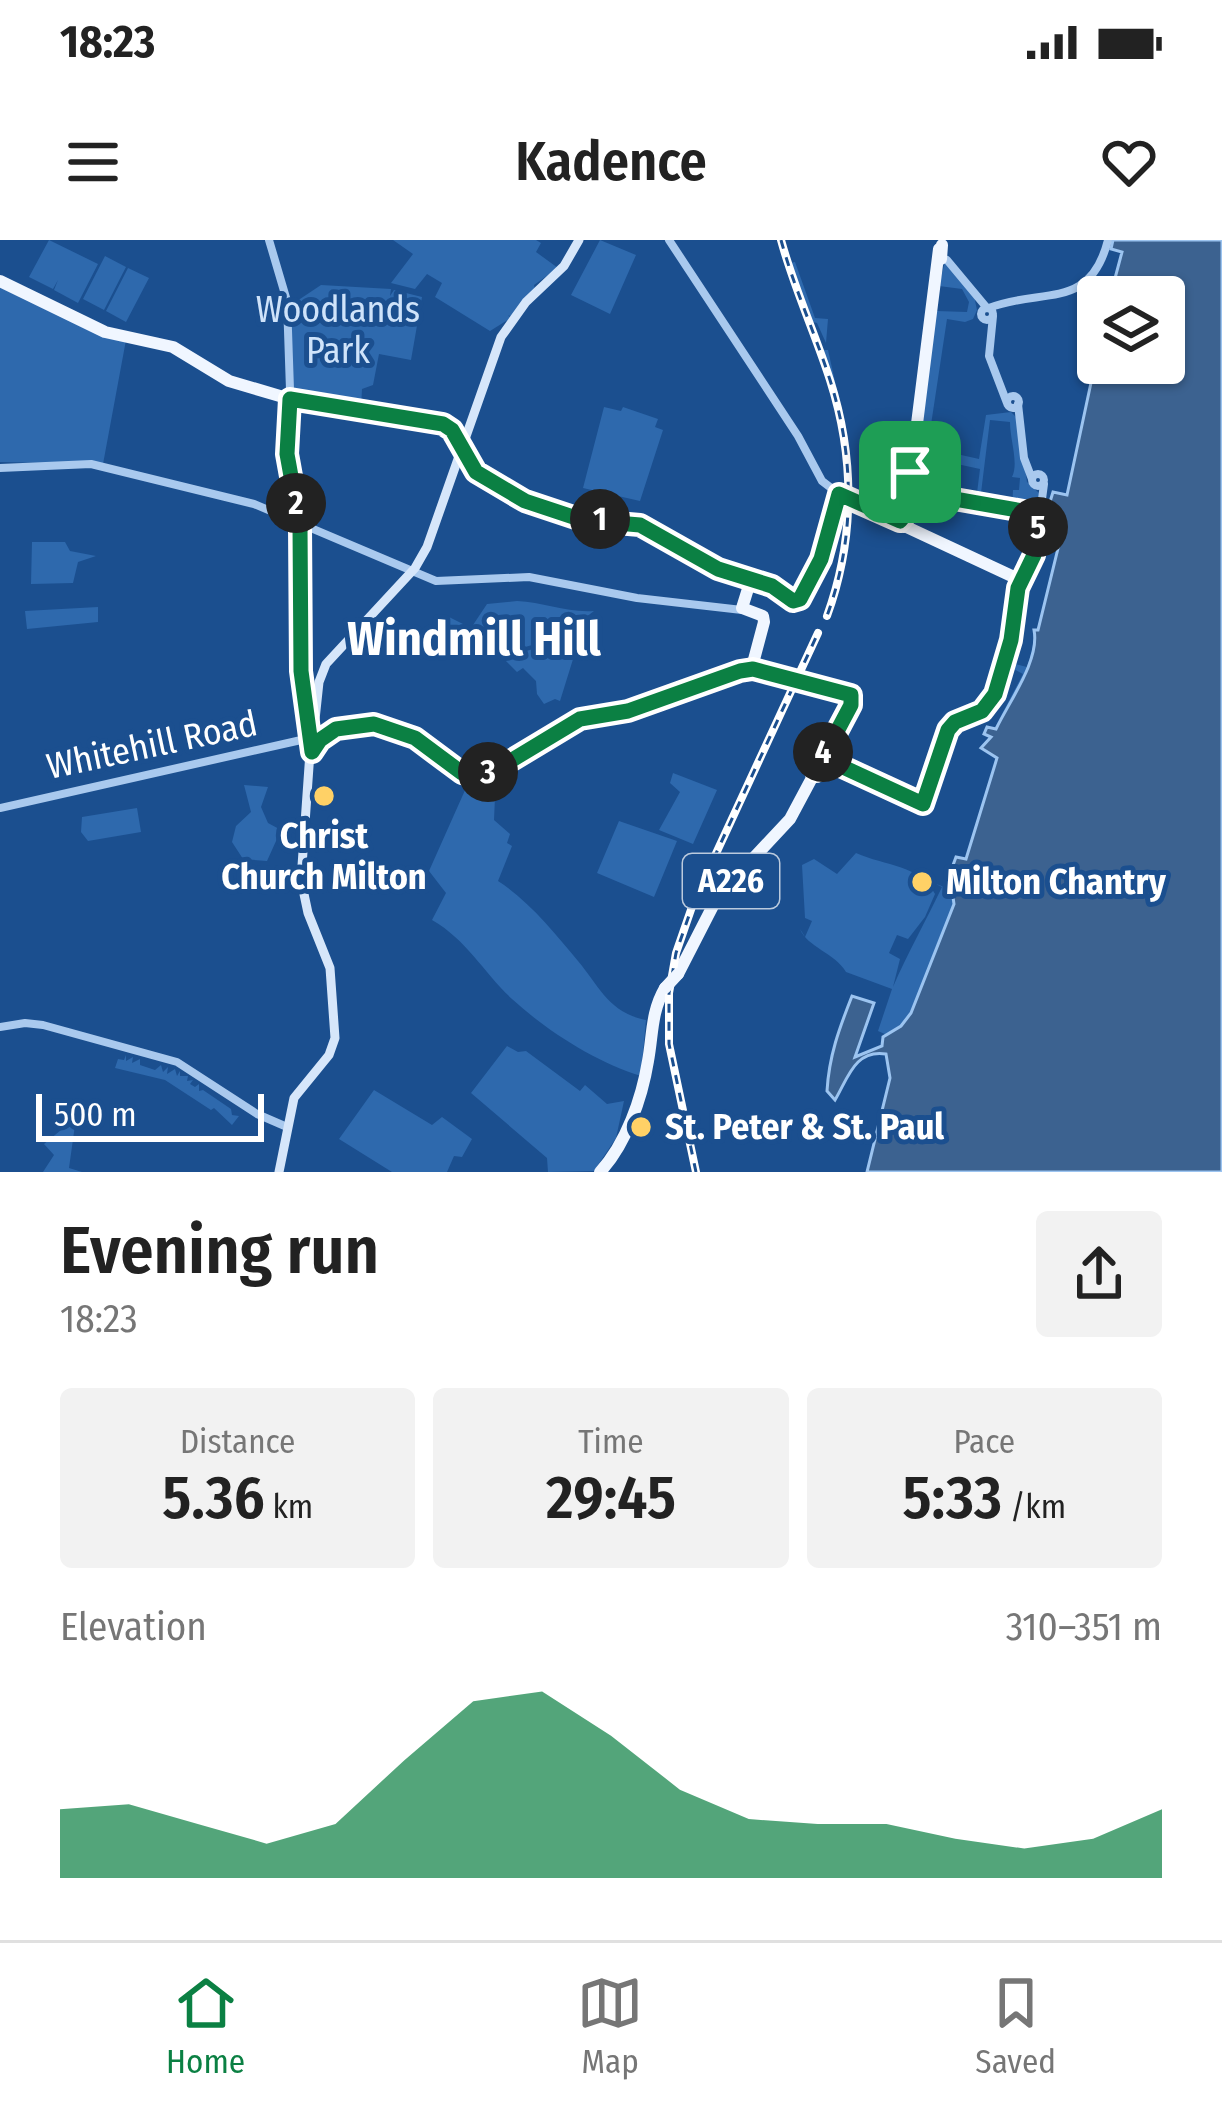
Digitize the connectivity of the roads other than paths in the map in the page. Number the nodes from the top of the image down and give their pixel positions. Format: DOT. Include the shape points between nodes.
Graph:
graph roads {
  1 [pos="269,240"];
  2 [pos="579,240"];
  3 [pos="669,240"];
  4 [pos="1108,240"];
  5 [pos="942,248"];
  6 [pos="0,281"];
  7 [pos="937,289"];
  8 [pos="931,311"];
  9 [pos="988,313"];
  10 [pos="928,354"];
  11 [pos="923,369"];
  12 [pos="922,386"];
  13 [pos="290,399"];
  14 [pos="461,447"];
  15 [pos="0,468"];
  16 [pos="909,485"];
  17 [pos="845,497"];
  18 [pos="1040,514"];
  19 [pos="901,521"];
  20 [pos="300,526"];
  21 [pos="410,573"];
  22 [pos="746,580"];
  23 [pos="1018,582"];
  24 [pos="743,610"];
  25 [pos="748,668"];
  26 [pos="312,733"];
  27 [pos="832,738"];
  28 [pos="832,762"];
  29 [pos="816,771"];
  30 [pos="3,806"];
  31 [pos="0,1027"];
  32 [pos="287,1127"];
  33 [pos="279,1172"];
  34 [pos="600,1172"];
  1 -- 13 [label="street" via="287,301"];
  2 -- 14 [label="main road" via="501,337"];
  3 -- 17 [label="street" via="818,473"];
  4 -- 9 [label="street" via="1092,276 1066,294 1003,302"];
  5 -- 7 [label="main road"];
  5 -- 8 [label="main road"];
  5 -- 9 [label="street"];
  6 -- 13 [label="main road" via="107,333 160,342 229,381"];
  7 -- 8 [label="main road"];
  7 -- 10 [label="main road"];
  8 -- 11 [label="main road"];
  9 -- 18 [label="street" via="991,365 1020,425"];
  10 -- 11 [label="main road"];
  10 -- 12 [label="main road"];
  11 -- 12 [label="main road"];
  12 -- 16 [label="main road"];
  13 -- 14 [label="main road" via="442,423"];
  13 -- 20 [label="street" via="287,454"];
  14 -- 21 [label="main road" via="433,534"];
  14 -- 22 [label="main road" via="484,479 536,506 582,520 636,523"];
  15 -- 20 [label="street" via="94,465 254,504"];
  16 -- 18 [label="main road"];
  16 -- 19 [label="main road"];
  17 -- 19 [label="main road"];
  17 -- 22 [label="main road" via="795,600"];
  18 -- 23 [label="main road" via="1030,567"];
  19 -- 23 [label="main road"];
  20 -- 21 [label="street"];
  20 -- 26 [label="street" via="301,671"];
  21 -- 24 [label="street" via="447,583 529,577"];
  21 -- 26 [label="main road" via="326,664"];
  22 -- 24 [label="main road"];
  23 -- 28 [label="main road" via="1018,608 988,706 955,722 923,804"];
  24 -- 25 [label="main road" via="763,616"];
  25 -- 26 [label="street, Whitehill Road" via="628,711 578,720 475,776 381,720"];
  25 -- 27 [label="main road, A226" via="844,691 853,700"];
  26 -- 30 [label="street, Whitehill Road"];
  26 -- 32 [label="main road" via="302,889 330,968 335,1038 299,1088"];
  27 -- 28 [label="main road, A226"];
  27 -- 29 [label="main road, A226"];
  28 -- 29 [label="main road"];
  29 -- 34 [label="main road, A226, bridge" via="788,823 713,902 665,988 623,1138"];
  31 -- 32 [label="street" via="44,1025 177,1062"];
  32 -- 33 [label="main road"];
}
